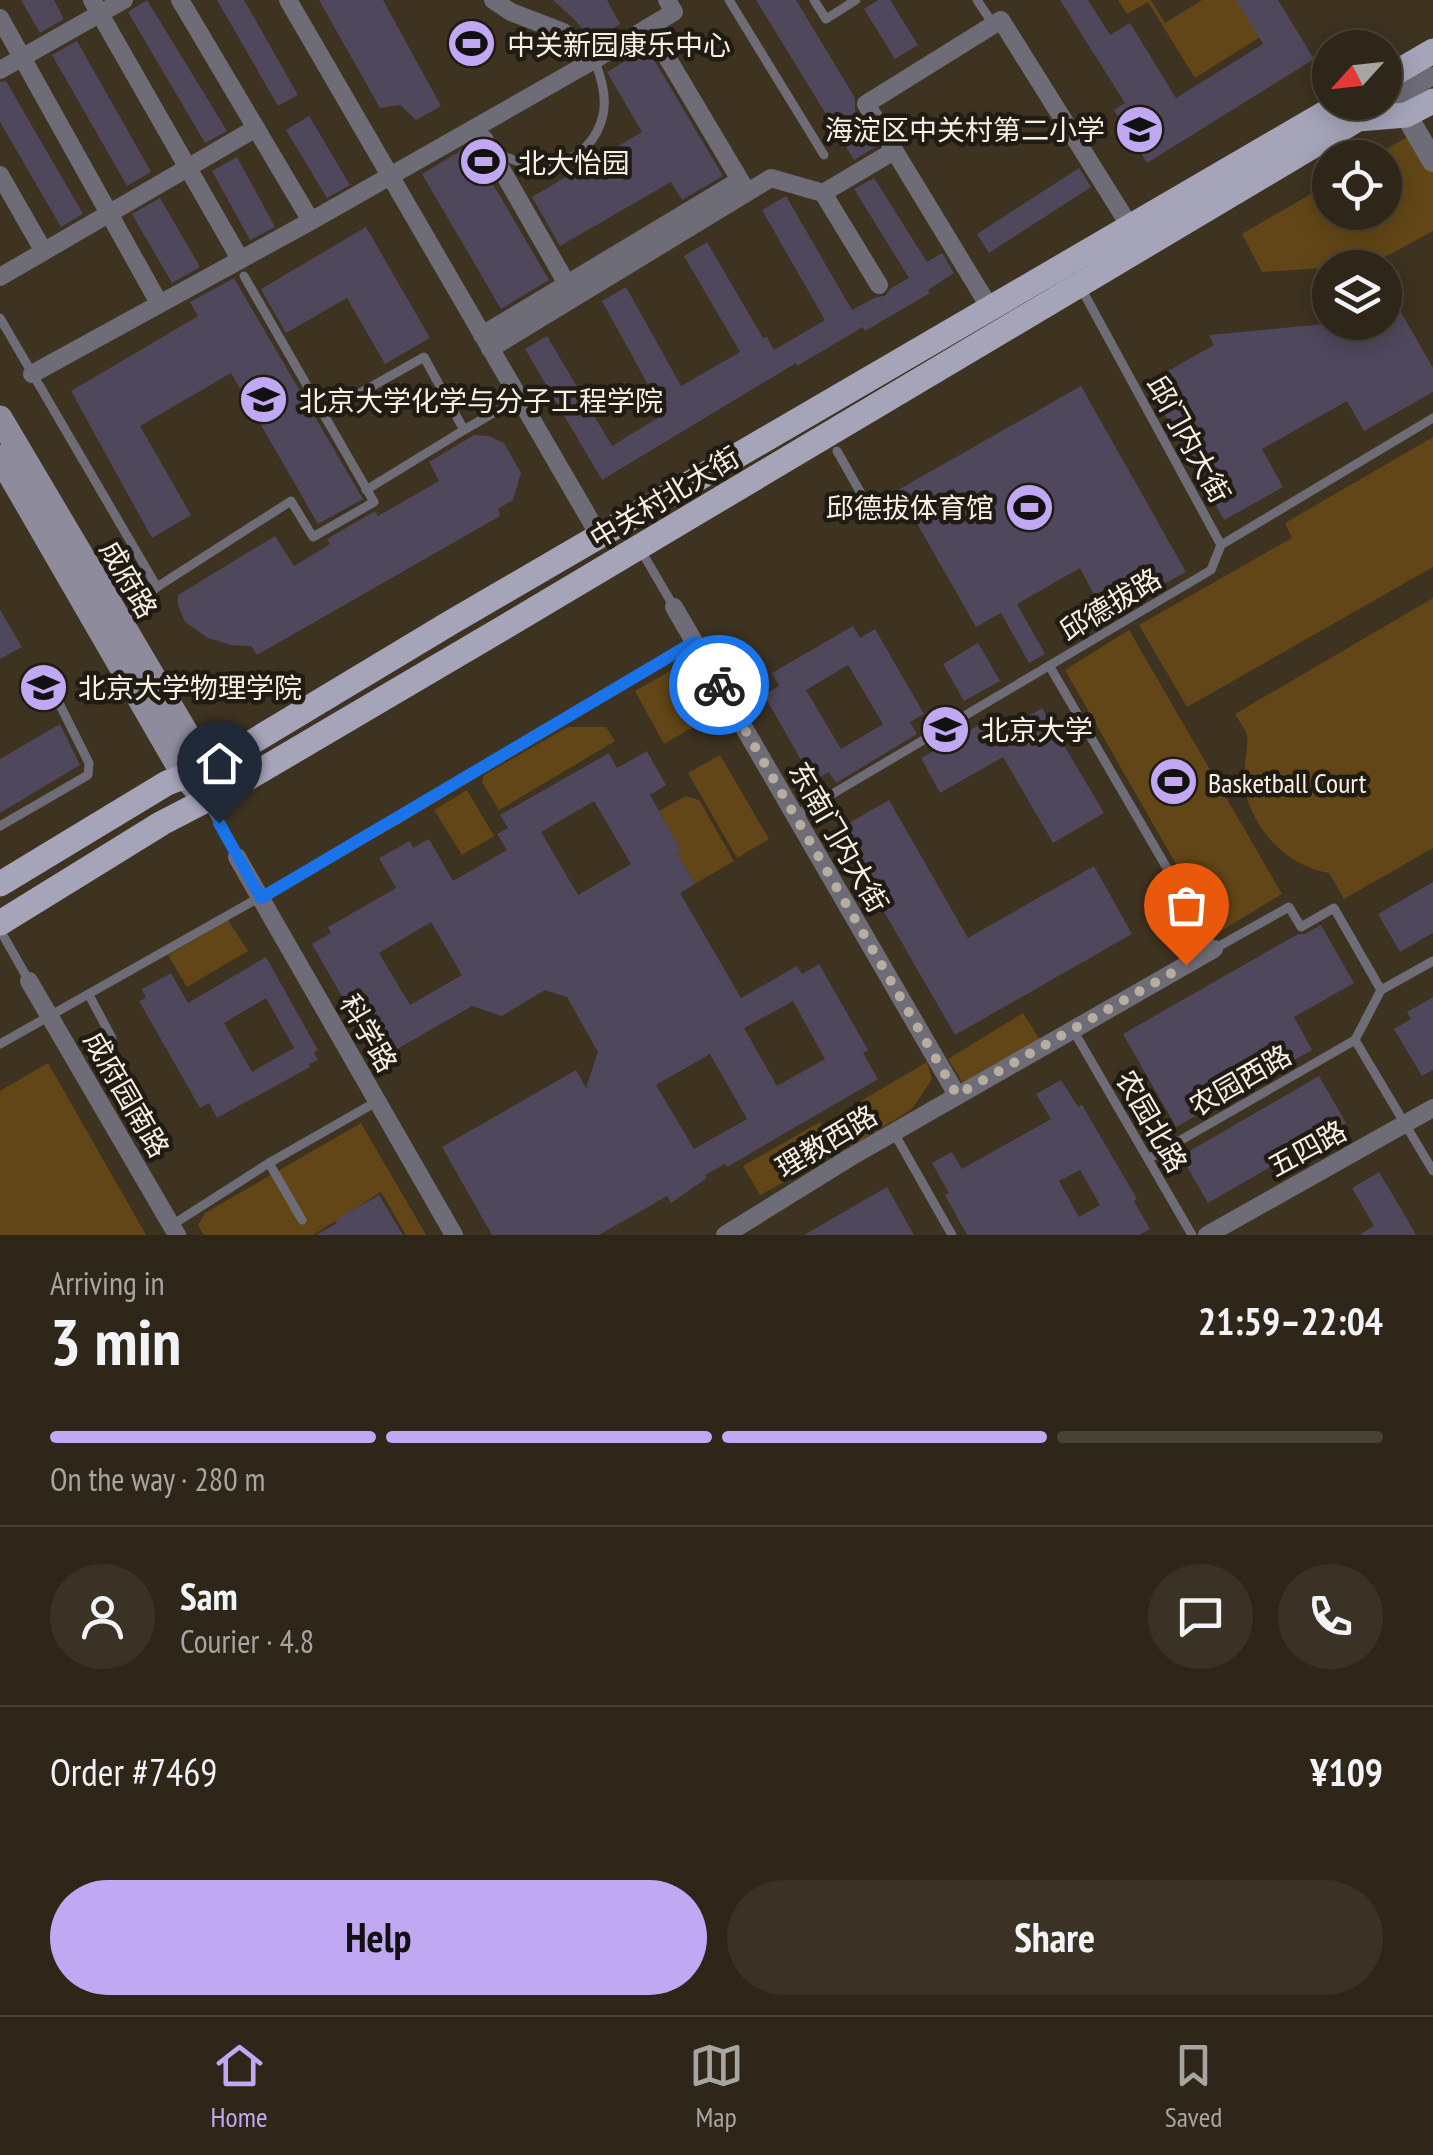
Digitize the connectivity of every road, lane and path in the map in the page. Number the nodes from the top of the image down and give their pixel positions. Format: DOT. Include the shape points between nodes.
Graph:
graph roads {
  1 [pos="124,0"];
  2 [pos="180,0"];
  3 [pos="288,0"];
  4 [pos="493,0"];
  5 [pos="667,0"];
  6 [pos="730,0"];
  7 [pos="814,0"];
  8 [pos="856,0"];
  9 [pos="977,0"];
  10 [pos="96,7"];
  11 [pos="0,18"];
  12 [pos="993,24"];
  13 [pos="649,26"];
  14 [pos="1433,51"];
  15 [pos="22,57"];
  16 [pos="594,60"];
  17 [pos="1402,69"];
  18 [pos="0,70"];
  19 [pos="1433,76"];
  20 [pos="1402,89"];
  21 [pos="1433,101"];
  22 [pos="1433,113"];
  23 [pos="1402,115"];
  24 [pos="1406,115"];
  25 [pos="1334,120"];
  26 [pos="1337,120"];
  27 [pos="256,128"];
  28 [pos="480,133"];
  29 [pos="894,151"];
  30 [pos="824,155"];
  31 [pos="1433,162"];
  32 [pos="188,169"];
  33 [pos="0,175"];
  34 [pos="389,176"];
  35 [pos="744,186"];
  36 [pos="823,194"];
  37 [pos="108,213"];
  38 [pos="311,220"];
  39 [pos="1131,228"];
  40 [pos="43,250"];
  41 [pos="242,268"];
  42 [pos="0,277"];
  43 [pos="568,284"];
  44 [pos="878,285"];
  45 [pos="1079,285"];
  46 [pos="159,304"];
  47 [pos="990,308"];
  48 [pos="0,318"];
  49 [pos="486,342"];
  50 [pos="32,374"];
  51 [pos="519,398"];
  52 [pos="322,414"];
  53 [pos="0,418"];
  54 [pos="1433,418"];
  55 [pos="464,430"];
  56 [pos="836,450"];
  57 [pos="0,457"];
  58 [pos="366,490"];
  59 [pos="872,511"];
  60 [pos="600,537"];
  61 [pos="1221,544"];
  62 [pos="640,548"];
  63 [pos="157,587"];
  64 [pos="674,607"];
  65 [pos="119,622"];
  66 [pos="694,642"];
  67 [pos="1050,667"];
  68 [pos="48,681"];
  69 [pos="196,773"];
  70 [pos="207,801"];
  71 [pos="795,816"];
  72 [pos="0,826"];
  73 [pos="237,858"];
  74 [pos="0,884"];
  75 [pos="261,898"];
  76 [pos="0,926"];
  77 [pos="1214,949"];
  78 [pos="1433,961"];
  79 [pos="29,981"];
  80 [pos="1381,990"];
  81 [pos="89,994"];
  82 [pos="49,1016"];
  83 [pos="1073,1029"];
  84 [pos="112,1038"];
  85 [pos="1354,1040"];
  86 [pos="0,1044"];
  87 [pos="957,1095"];
  88 [pos="376,1102"];
  89 [pos="1433,1108"];
  90 [pos="1404,1124"];
  91 [pos="894,1133"];
  92 [pos="1148,1159"];
  93 [pos="270,1163"];
  94 [pos="1433,1171"];
  95 [pos="302,1220"];
  96 [pos="175,1230"];
  97 [pos="454,1235"];
  98 [pos="725,1235"];
  99 [pos="952,1235"];
  100 [pos="1192,1235"];
  101 [pos="1207,1235"];
  1 -- 10 [label="street"];
  2 -- 27 [label="street"];
  3 -- 34 [label="street"];
  4 -- 16 [label="street" via="562,32"];
  5 -- 13 [label="street" via="674,12"];
  6 -- 30 [label="lane"];
  7 -- 8 [label="lane" via="826,19"];
  9 -- 12 [label="lane"];
  10 -- 15 [label="street"];
  10 -- 32 [label="street"];
  11 -- 15 [label="street"];
  12 -- 29 [label="street" via="866,104"];
  12 -- 39 [label="street" via="1000,20"];
  13 -- 16 [label="street"];
  13 -- 35 [label="street"];
  14 -- 17 [label="main road"];
  15 -- 18 [label="street"];
  15 -- 37 [label="street"];
  16 -- 28 [label="street"];
  16 -- 28 [label="lane" via="604,112 598,132 578,155 556,165 516,163"];
  19 -- 20 [label="street, 中关村北大街"];
  21 -- 24 [label="main road, 中关村北大街"];
  22 -- 24 [label="street, 中关村北大街"];
  23 -- 24 [label="main road, 中关村北大街"];
  24 -- 31 [label="street"];
  25 -- 39 [label="main road, 中关村北大街"];
  26 -- 45 [label="main road, 中关村北大街"];
  27 -- 32 [label="street"];
  27 -- 38 [label="street"];
  28 -- 34 [label="street"];
  28 -- 43 [label="street"];
  29 -- 36 [label="street"];
  29 -- 47 [label="street"];
  32 -- 37 [label="street"];
  32 -- 41 [label="street"];
  33 -- 40 [label="street"];
  34 -- 38 [label="street"];
  34 -- 49 [label="street"];
  35 -- 36 [label="street" via="771,178"];
  35 -- 43 [label="street"];
  35 -- 49 [label="street"];
  36 -- 44 [label="street"];
  37 -- 40 [label="street"];
  37 -- 46 [label="street"];
  38 -- 41 [label="street"];
  39 -- 47 [label="main road, 中关村北大街"];
  40 -- 42 [label="street"];
  41 -- 46 [label="street"];
  41 -- 52 [label="lane"];
  43 -- 49 [label="street"];
  45 -- 61 [label="lane, 邱门内大街"];
  45 -- 62 [label="main road, 中关村北大街"];
  46 -- 50 [label="street"];
  47 -- 60 [label="main road, 中关村北大街"];
  48 -- 50 [label="lane"];
  49 -- 51 [label="street"];
  50 -- 63 [label="lane"];
  51 -- 55 [label="lane"];
  51 -- 60 [label="street"];
  52 -- 55 [label="lane" via="424,356"];
  52 -- 58 [label="lane"];
  53 -- 65 [label="main road, 成府路"];
  54 -- 61 [label="lane, 邱德拔路"];
  55 -- 58 [label="lane"];
  56 -- 59 [label="lane"];
  57 -- 69 [label="main road, 成府路"];
  58 -- 63 [label="lane" via="374,502 313,537 291,500"];
  60 -- 69 [label="main road, 中关村北大街"];
  61 -- 67 [label="lane, 邱德拔路" via="1210,570"];
  62 -- 64 [label="lane"];
  62 -- 70 [label="main road, 中关村北大街"];
  63 -- 65 [label="lane"];
  64 -- 66 [label="street, 东南门内大街"];
  65 -- 69 [label="main road, 成府路"];
  66 -- 71 [label="street, 东南门内大街"];
  66 -- 75 [label="lane"];
  67 -- 71 [label="lane, 邱德拔路"];
  67 -- 77 [label="lane"];
  68 -- 72 [label="lane" via="89,763 88,775"];
  69 -- 70 [label="main road"];
  69 -- 74 [label="main road, 中关村北大街" via="167,783"];
  70 -- 73 [label="lane"];
  70 -- 76 [label="main road, 中关村北大街"];
  71 -- 87 [label="street, 东南门内大街"];
  73 -- 75 [label="street, 科学路"];
  75 -- 81 [label="lane"];
  75 -- 88 [label="street, 科学路"];
  76 -- 79 [label="lane"];
  77 -- 80 [label="lane" via="1289,907 1301,928 1334,908"];
  77 -- 83 [label="street, 理教西路"];
  78 -- 80 [label="lane"];
  79 -- 82 [label="street, 成府园南路"];
  80 -- 85 [label="lane"];
  81 -- 82 [label="lane"];
  81 -- 84 [label="lane"];
  82 -- 86 [label="lane"];
  82 -- 96 [label="street, 成府园南路"];
  83 -- 87 [label="street, 理教西路"];
  83 -- 92 [label="lane, 农园北路"];
  85 -- 90 [label="lane"];
  85 -- 92 [label="lane, 农园西路"];
  87 -- 91 [label="street, 理教西路"];
  88 -- 93 [label="lane"];
  88 -- 97 [label="street, 科学路"];
  89 -- 90 [label="street, 五四路"];
  90 -- 94 [label="lane"];
  90 -- 101 [label="street, 五四路"];
  91 -- 98 [label="street, 理教西路"];
  91 -- 99 [label="lane"];
  92 -- 100 [label="lane, 农园北路"];
  93 -- 95 [label="lane"];
  93 -- 96 [label="lane"];
}
